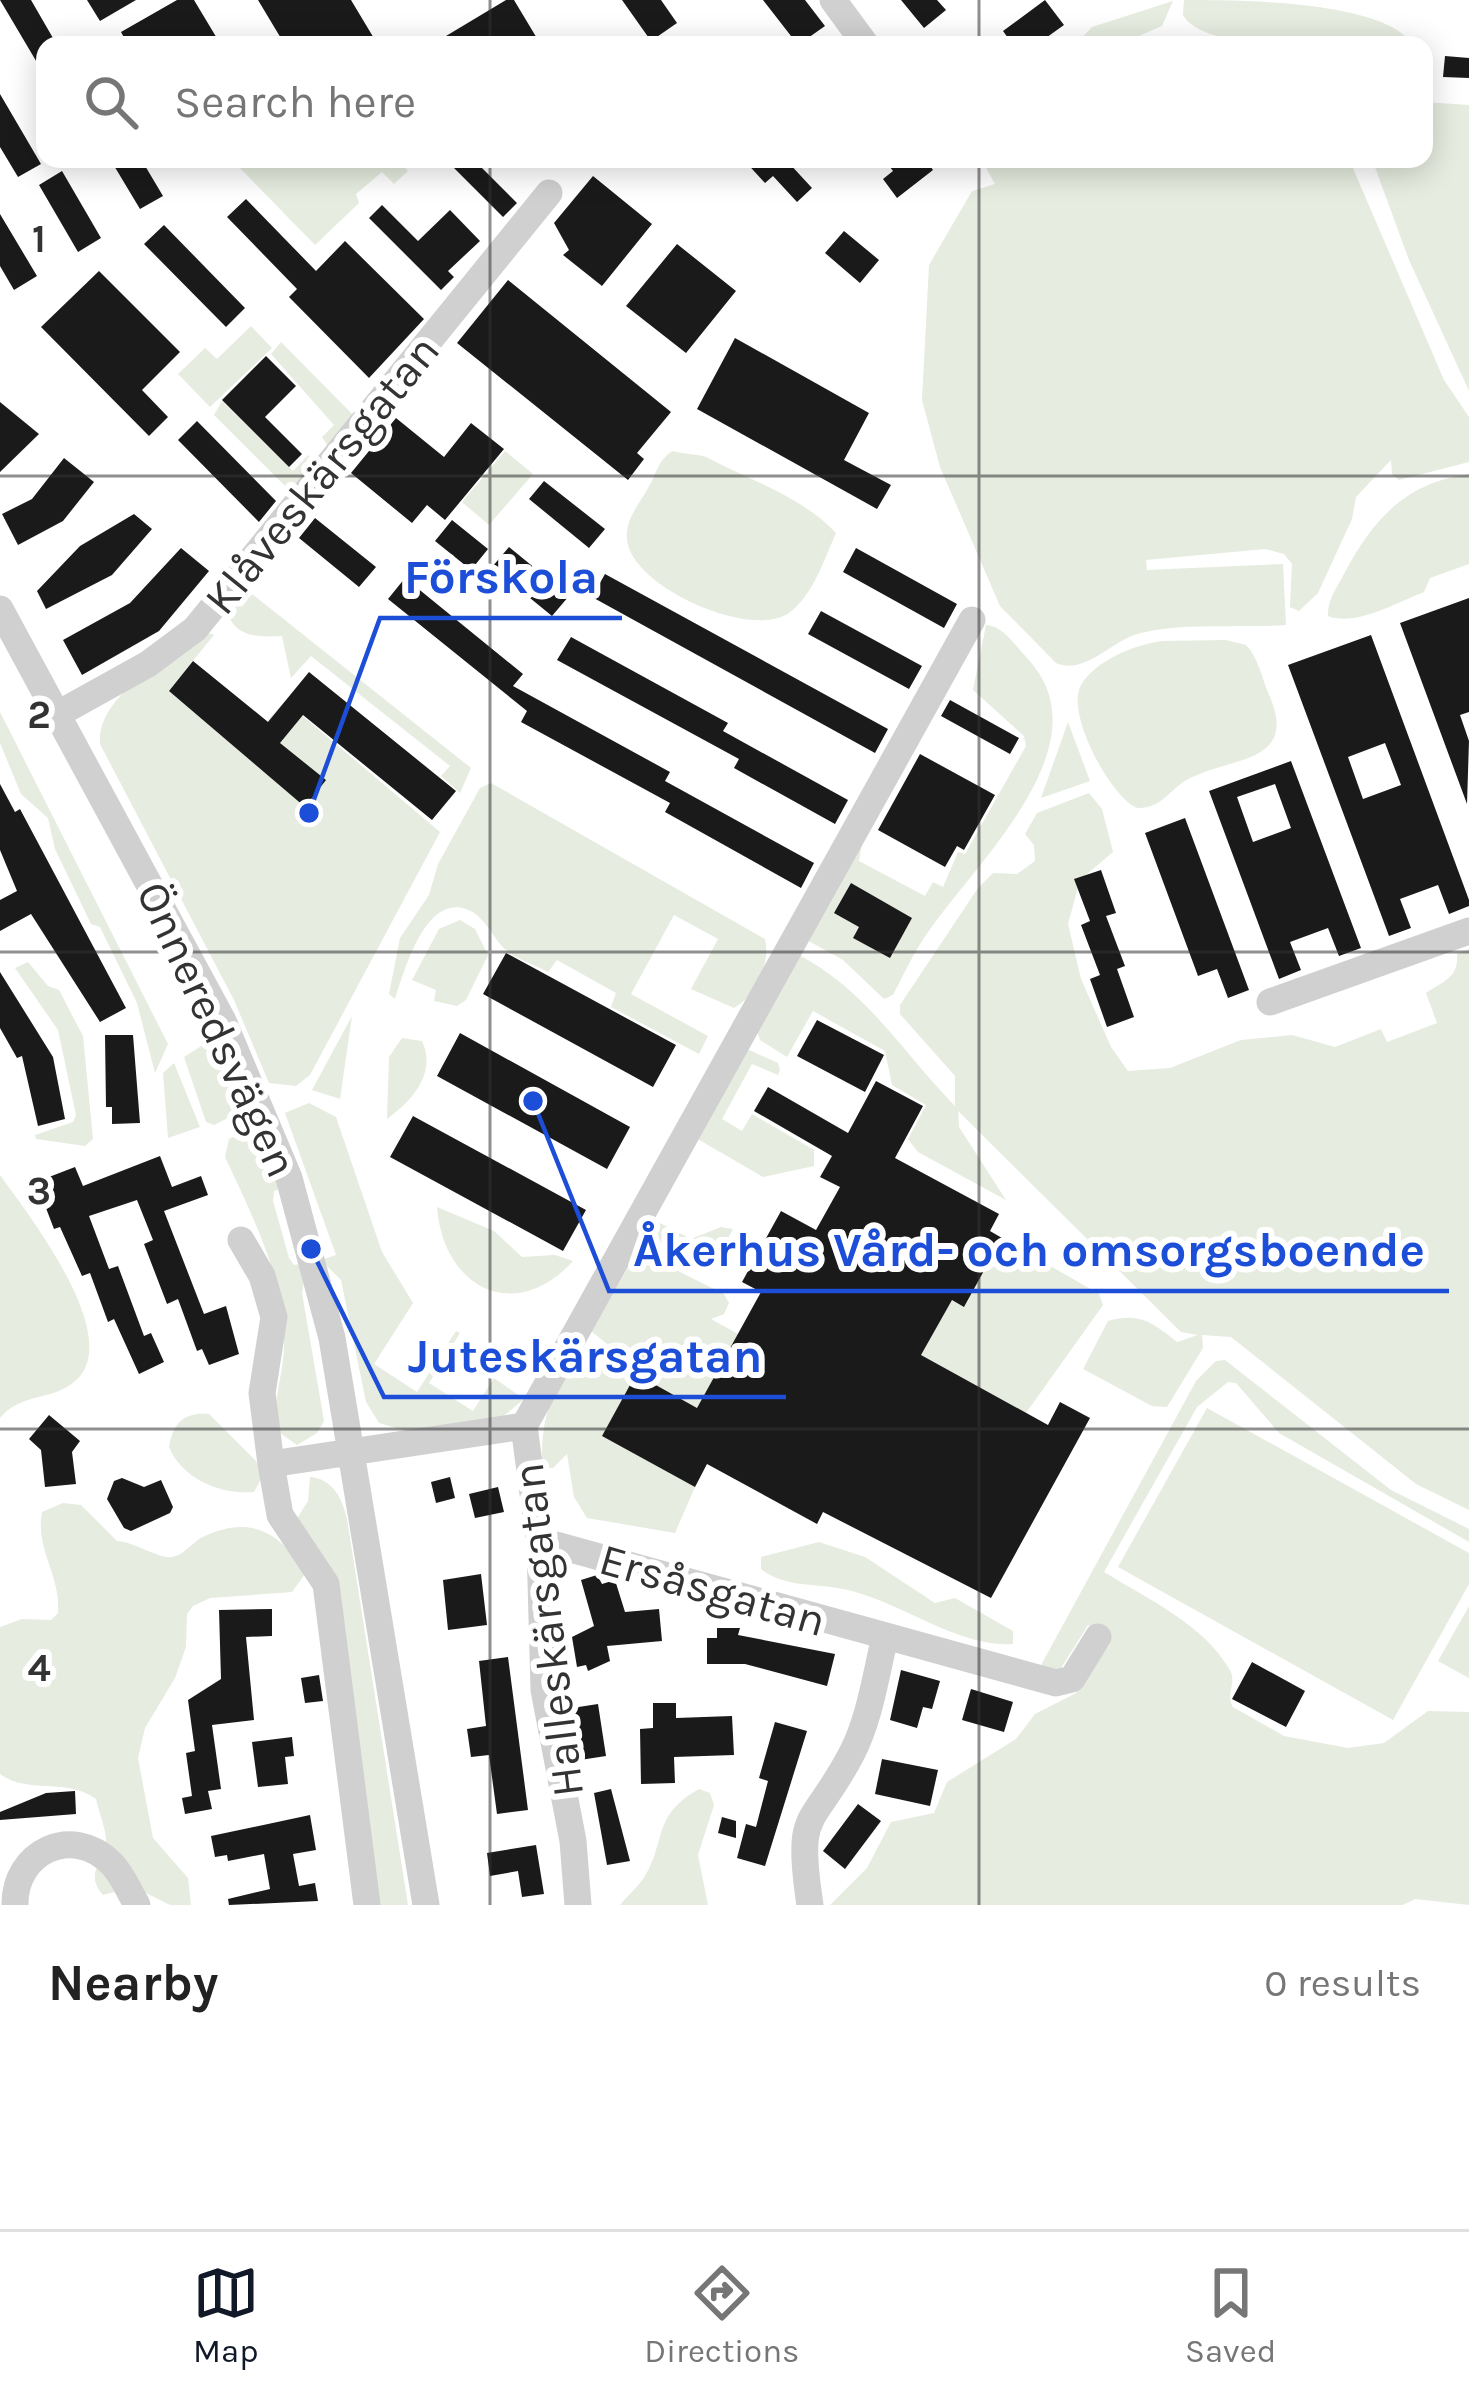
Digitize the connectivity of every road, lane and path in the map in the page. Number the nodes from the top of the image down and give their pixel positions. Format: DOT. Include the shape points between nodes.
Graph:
graph roads {
  1 [pos="833,0"];
  2 [pos="859,36"];
  3 [pos="549,193"];
  4 [pos="0,609"];
  5 [pos="972,620"];
  6 [pos="58,714"];
  7 [pos="1469,931"];
  8 [pos="1270,1002"];
  9 [pos="241,1240"];
  10 [pos="524,1426"];
  11 [pos="353,1451"];
  12 [pos="271,1464"];
  13 [pos="539,1546"];
  14 [pos="1098,1636"];
  15 [pos="885,1637"];
  16 [pos="15,1905"];
  17 [pos="137,1905"];
  18 [pos="367,1905"];
  19 [pos="426,1905"];
  20 [pos="578,1905"];
  21 [pos="810,1905"];
  1 -- 2 [label="street"];
  3 -- 6 [label="street, Klåveskärsgatan" via="195,629"];
  4 -- 6 [label="street, Önneredsvägen"];
  5 -- 10 [label="street"];
  6 -- 11 [label="street, Önneredsvägen" via="231,1037 278,1150 320,1286"];
  7 -- 8 [label="street"];
  9 -- 12 [label="street" via="274,1317 262,1393"];
  10 -- 11 [label="street"];
  10 -- 13 [label="street, Halleskärsgatan"];
  11 -- 12 [label="street"];
  11 -- 19 [label="street, Önneredsvägen"];
  12 -- 18 [label="street" via="280,1515 326,1584"];
  13 -- 15 [label="street, Ersåsgatan"];
  13 -- 20 [label="street, Halleskärsgatan" via="544,1690"];
  14 -- 15 [label="street, Ersåsgatan" via="1065,1683"];
  15 -- 21 [label="street, Ersåsgatan" via="861,1732 808,1817 802,1844"];
  16 -- 17 [label="street" via="28,1861 64,1846 110,1863"];
}
